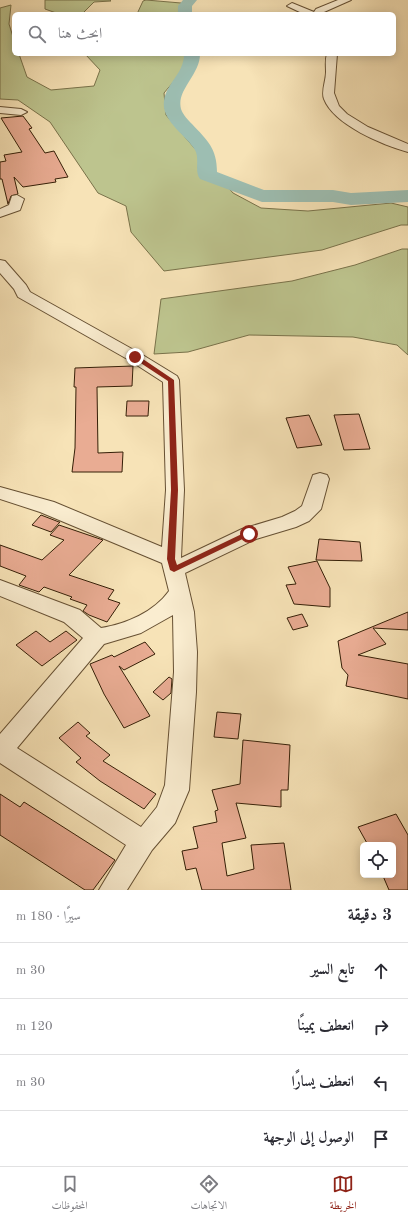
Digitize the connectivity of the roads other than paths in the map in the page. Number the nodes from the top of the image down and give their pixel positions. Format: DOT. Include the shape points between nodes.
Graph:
graph roads {
  1 [pos="346,0"];
  2 [pos="292,6"];
  3 [pos="307,12"];
  4 [pos="319,12"];
  5 [pos="331,56"];
  6 [pos="0,110"];
  7 [pos="22,112"];
  8 [pos="408,148"];
  9 [pos="17,199"];
  10 [pos="0,213"];
  11 [pos="0,264"];
  12 [pos="320,479"];
  13 [pos="0,493"];
  14 [pos="172,564"];
  15 [pos="0,588"];
  16 [pos="180,592"];
  17 [pos="97,638"];
  18 [pos="0,751"];
  19 [pos="143,842"];
  20 [pos="112,890"];
  1 -- 4 [label="street"];
  2 -- 3 [label="street"];
  5 -- 8 [label="street" via="329,61 332,73 330,100 336,109 364,132"];
  6 -- 7 [label="street"];
  9 -- 10 [label="street" via="15,207 8,212"];
  11 -- 14 [label="street" via="21,288 23,294 171,380 175,490"];
  12 -- 14 [label="street" via="311,509 302,516"];
  13 -- 14 [label="street" via="47,507"];
  14 -- 16 [label="street"];
  15 -- 17 [label="street" via="72,616"];
  16 -- 17 [label="street" via="167,608 144,622 118,634"];
  16 -- 19 [label="street" via="186,646 175,795 162,824"];
  17 -- 18 [label="street"];
  18 -- 19 [label="street"];
  19 -- 20 [label="street"];
}
